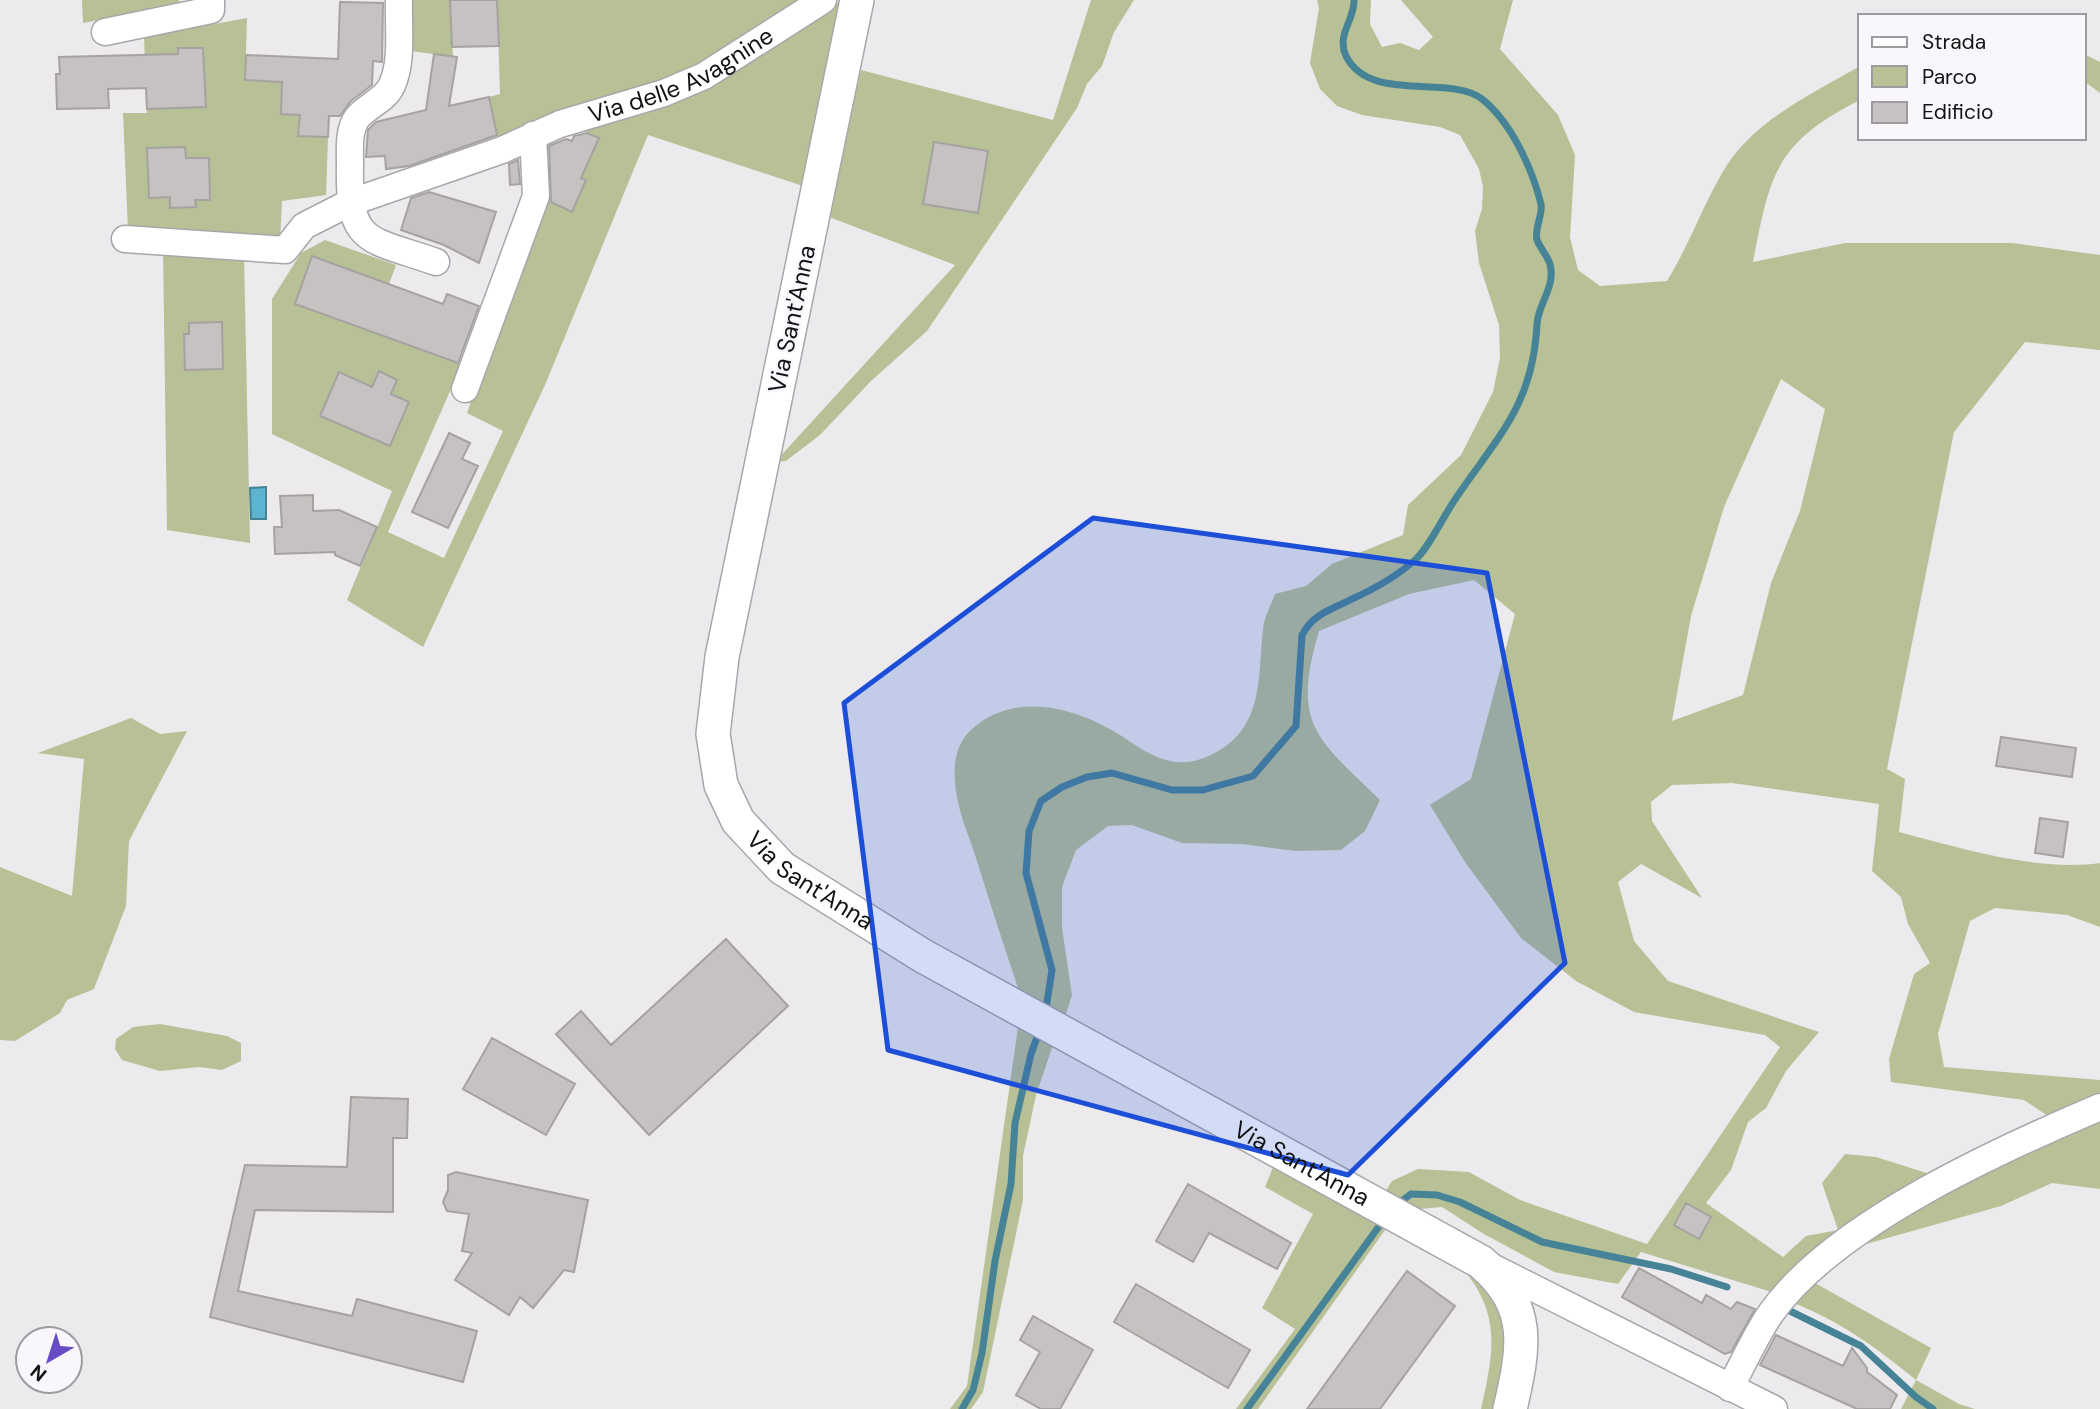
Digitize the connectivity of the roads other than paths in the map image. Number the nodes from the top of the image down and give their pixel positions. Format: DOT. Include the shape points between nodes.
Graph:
graph roads {
  1 [pos="211,0"];
  2 [pos="399,0"];
  3 [pos="823,0"];
  4 [pos="857,0"];
  5 [pos="105,32"];
  6 [pos="533,135"];
  7 [pos="349,203"];
  8 [pos="125,239"];
  9 [pos="436,262"];
  10 [pos="465,389"];
  11 [pos="2100,1107"];
  12 [pos="1481,1262"];
  13 [pos="1730,1388"];
  14 [pos="1510,1409"];
  15 [pos="1774,1409"];
  1 -- 5 [label="street" via="211,10"];
  2 -- 7 [label="street" via="392,86 357,118 351,134"];
  3 -- 6 [label="street, Via delle Avagnine" via="704,76"];
  4 -- 12 [label="street, Via Sant'Anna" via="722,657 715,760 738,821 782,868 923,956"];
  6 -- 7 [label="street, Via delle Avagnine"];
  6 -- 10 [label="street" via="536,196"];
  7 -- 8 [label="street, Via delle Avagnine" via="304,226 285,250"];
  7 -- 9 [label="street" via="367,235"];
  11 -- 13 [label="street" via="1974,1166 1883,1216 1830,1254 1771,1313"];
  12 -- 13 [label="street"];
  12 -- 14 [label="street, Via Sant'Anna" via="1506,1289 1521,1324 1522,1350"];
  13 -- 15 [label="street"];
}
